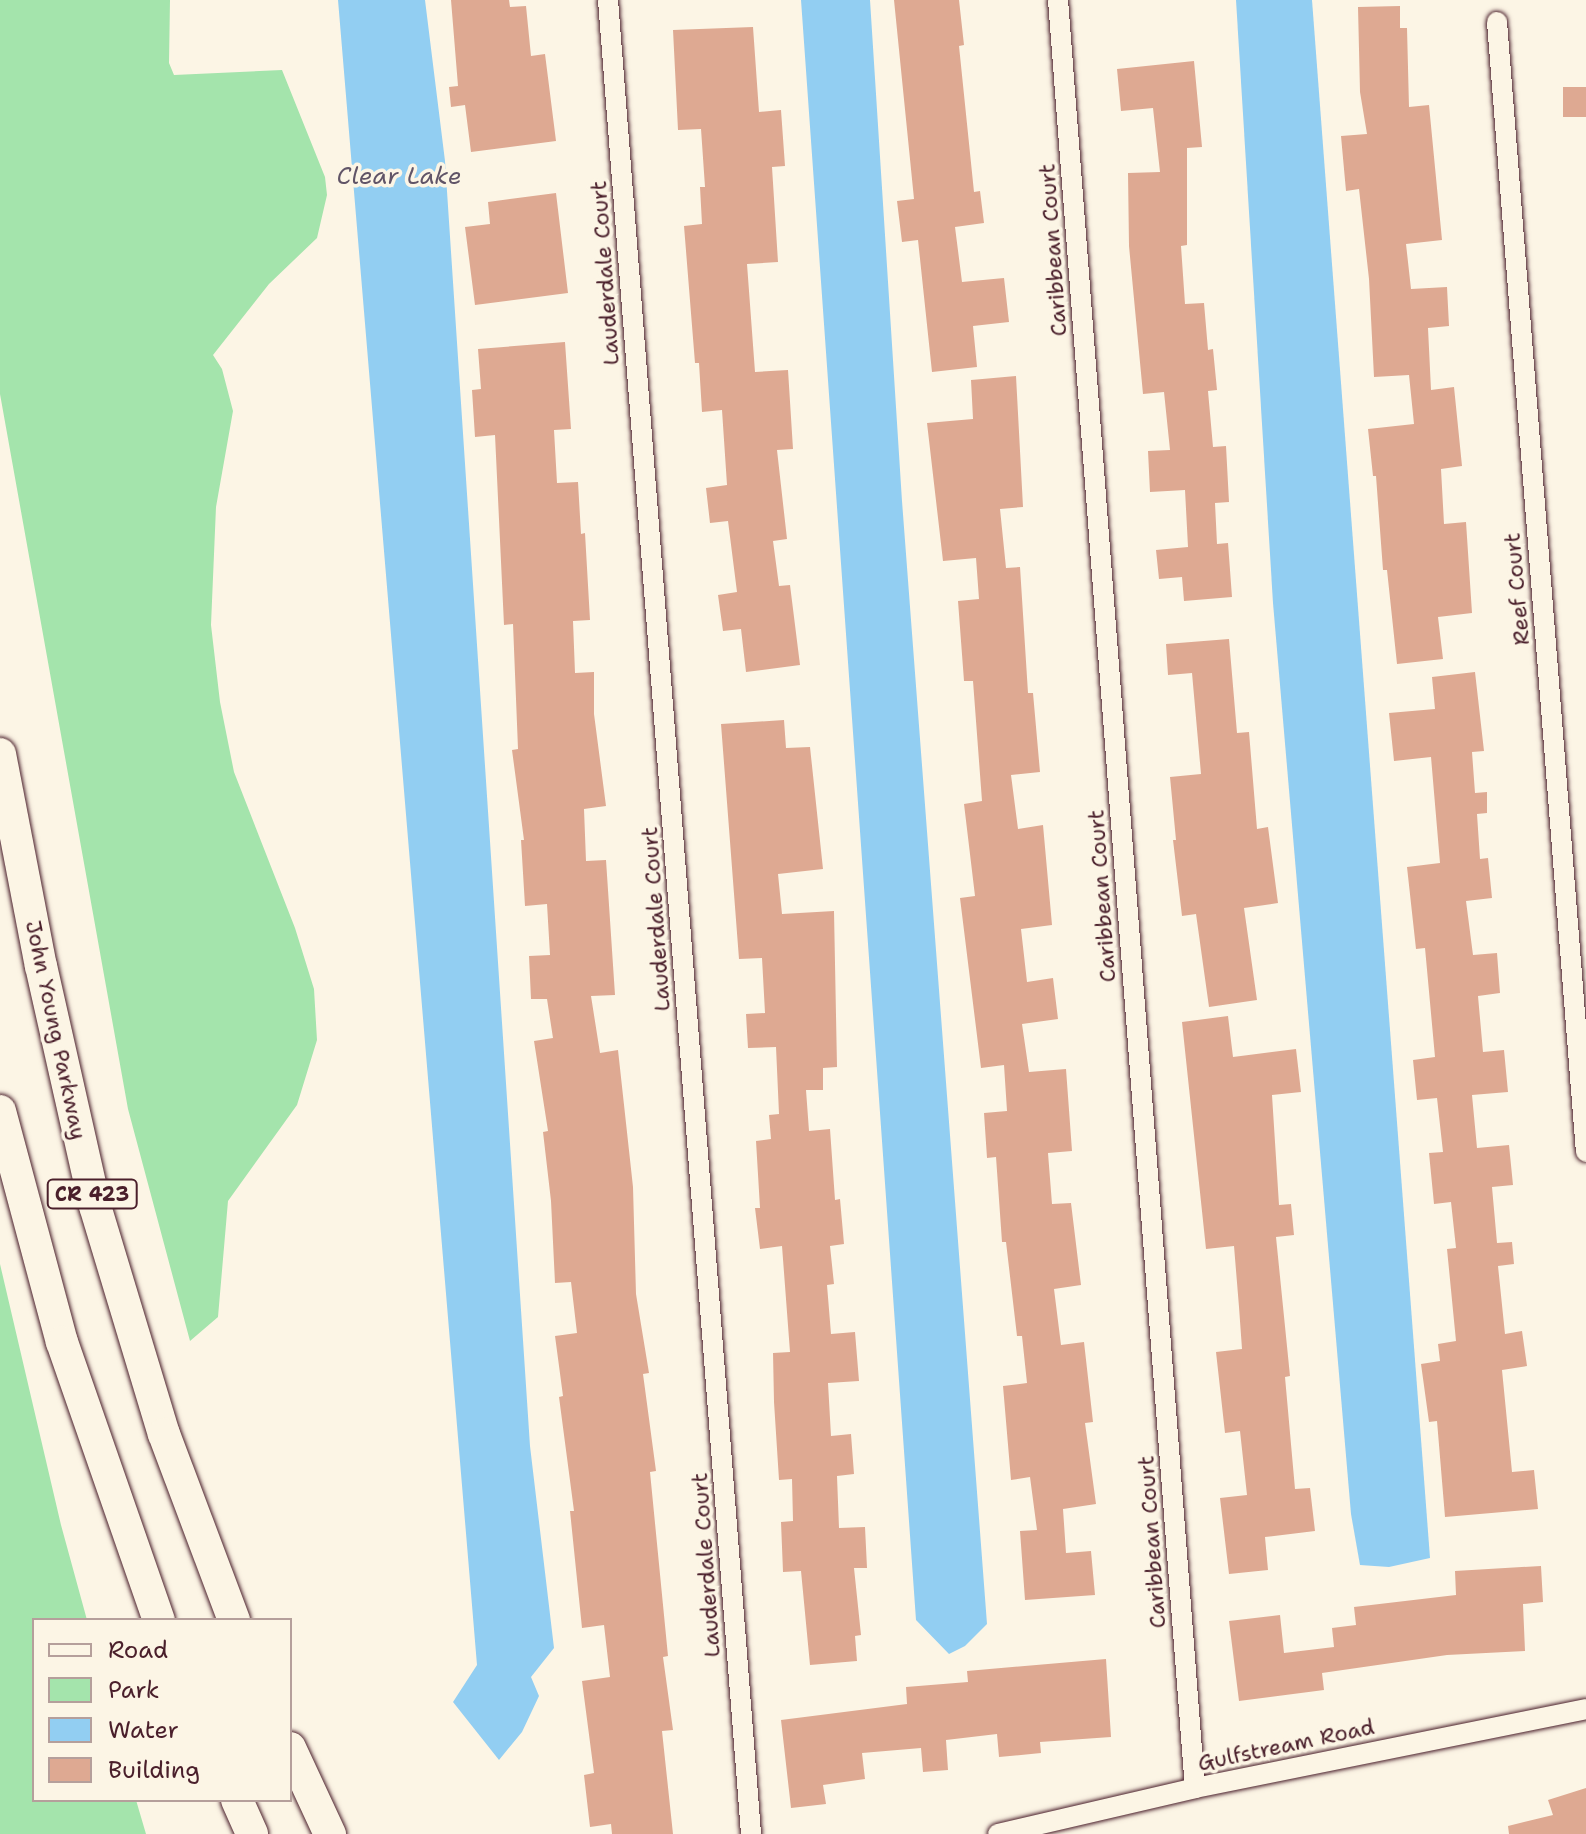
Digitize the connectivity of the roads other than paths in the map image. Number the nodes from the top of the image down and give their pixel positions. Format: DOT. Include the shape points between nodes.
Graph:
graph roads {
  1 [pos="608,0"];
  2 [pos="1058,0"];
  3 [pos="1497,22"];
  4 [pos="0,754"];
  5 [pos="0,1111"];
  6 [pos="1586,1152"];
  7 [pos="158,1618"];
  8 [pos="233,1618"];
  9 [pos="1586,1709"];
  10 [pos="292,1752"];
  11 [pos="1195,1788"];
  12 [pos="238,1802"];
  13 [pos="252,1834"];
  14 [pos="330,1834"];
  15 [pos="751,1834"];
  16 [pos="998,1834"];
  1 -- 15 [label="street, Lauderdale Court"];
  2 -- 11 [label="street, Caribbean Court"];
  3 -- 6 [label="street, Reef Court"];
  4 -- 8 [label="main road, John Young Parkway / CR 423" via="95,1206 164,1434"];
  5 -- 7 [label="main road, CR 423" via="62,1342"];
  9 -- 11 [label="street, Gulfstream Road"];
  10 -- 14 [label="main road"];
  11 -- 16 [label="street, Gulfstream Road"];
  12 -- 13 [label="main road"];
}
